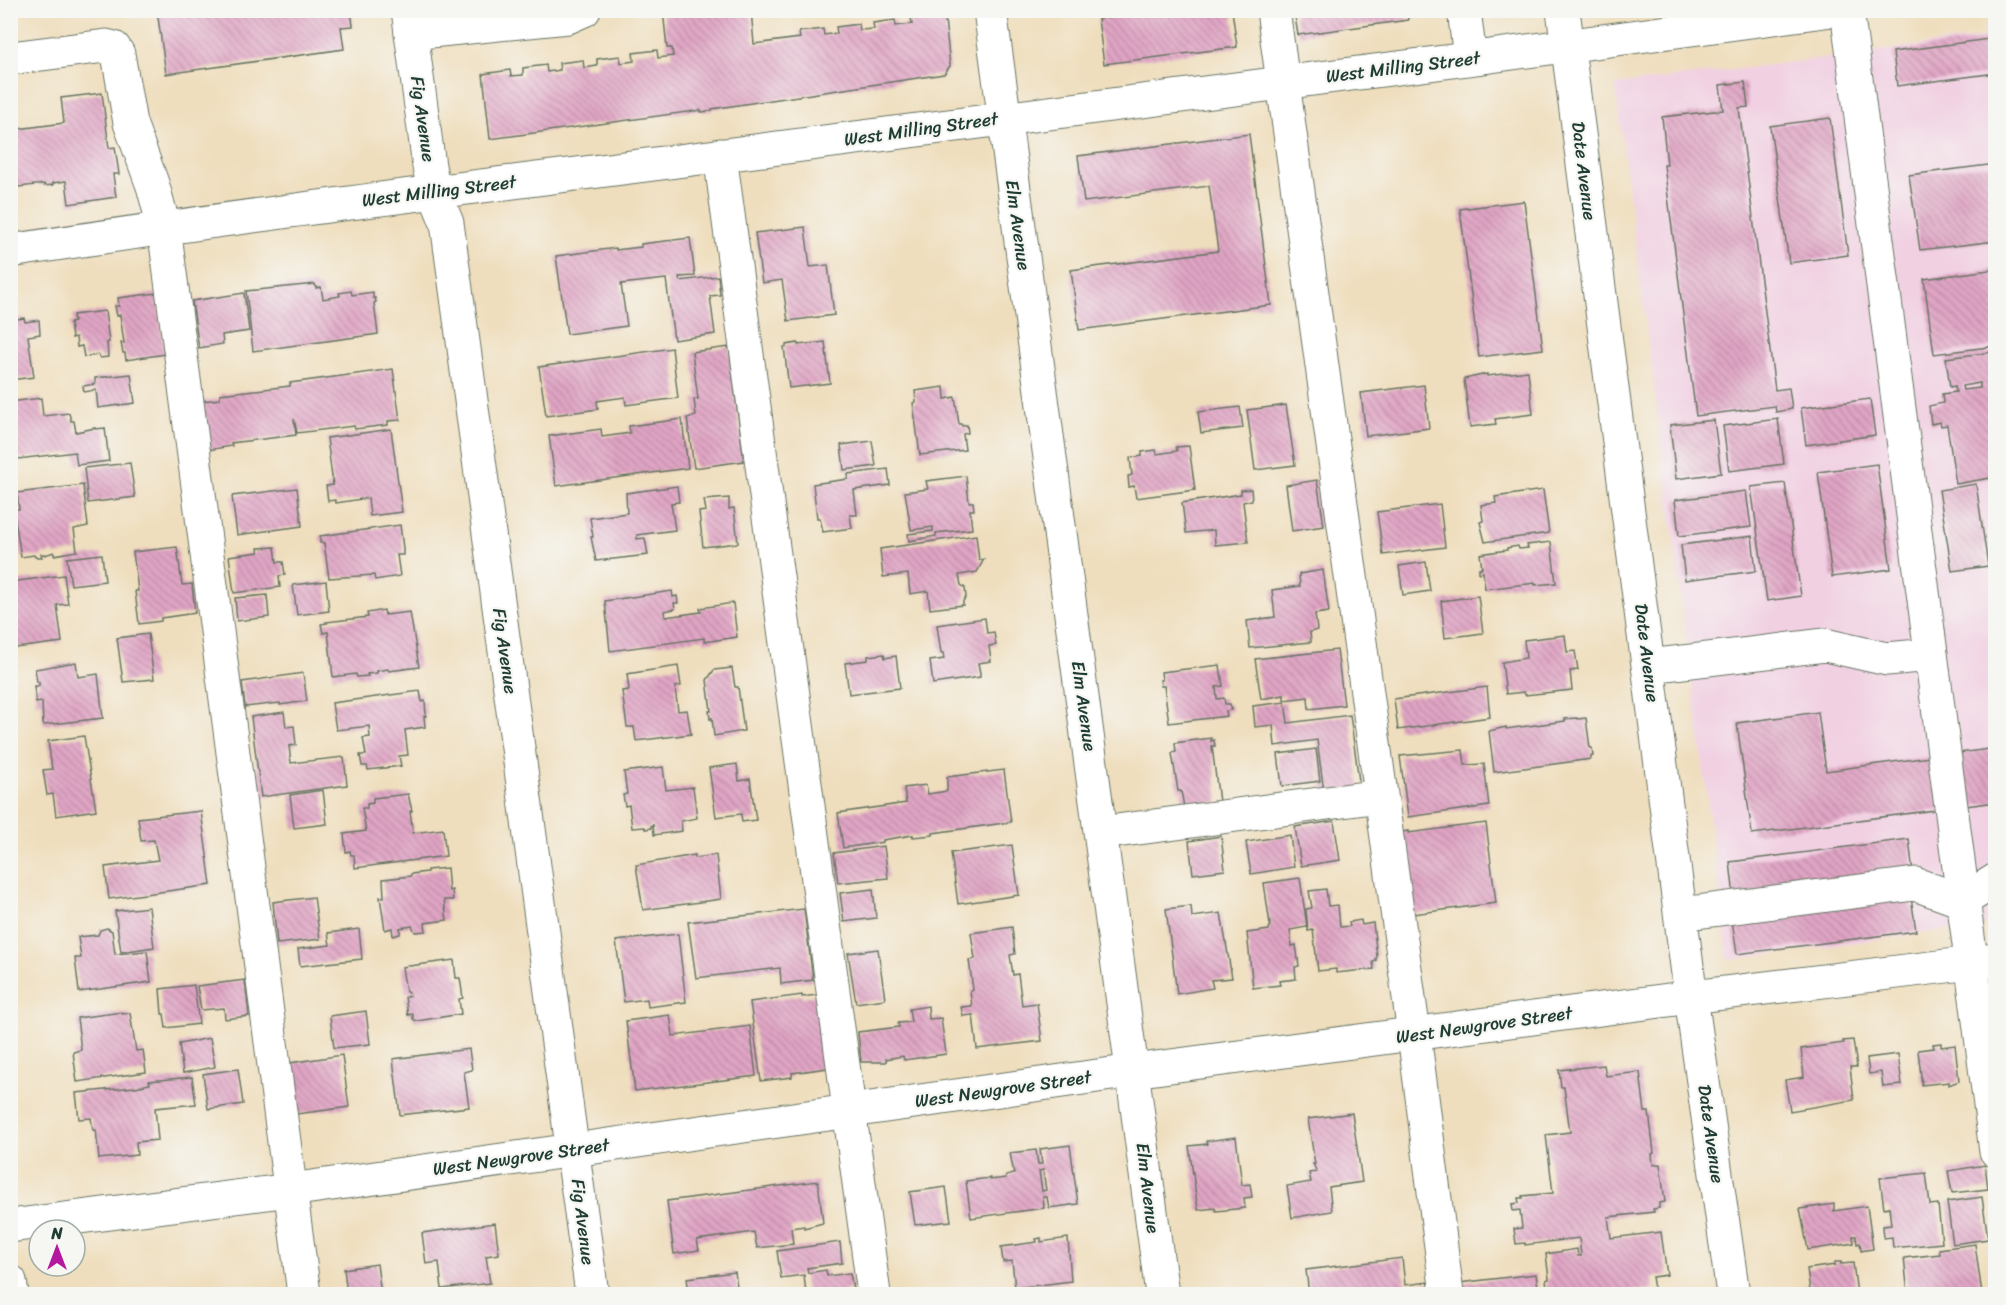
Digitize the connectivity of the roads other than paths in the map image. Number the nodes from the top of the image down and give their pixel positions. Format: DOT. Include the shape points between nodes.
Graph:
graph roads {
  1 [pos="990,10"];
  2 [pos="1273,10"];
  3 [pos="1464,10"];
  4 [pos="1563,10"];
  5 [pos="1832,10"];
  6 [pos="1847,10"];
  7 [pos="573,13"];
  8 [pos="409,22"];
  9 [pos="1568,46"];
  10 [pos="10,57"];
  11 [pos="1470,58"];
  12 [pos="1282,82"];
  13 [pos="1004,118"];
  14 [pos="720,155"];
  15 [pos="434,190"];
  16 [pos="164,227"];
  17 [pos="10,251"];
  18 [pos="1930,655"];
  19 [pos="1649,666"];
  20 [pos="1380,796"];
  21 [pos="1101,833"];
  22 [pos="1995,880"];
  23 [pos="1962,901"];
  24 [pos="1681,914"];
  25 [pos="1983,962"];
  26 [pos="1691,997"];
  27 [pos="1414,1034"];
  28 [pos="1133,1071"];
  29 [pos="849,1111"];
  30 [pos="573,1150"];
  31 [pos="1995,1151"];
  32 [pos="290,1190"];
  33 [pos="10,1226"];
  34 [pos="10,1281"];
  35 [pos="12,1294"];
  36 [pos="304,1294"];
  37 [pos="592,1294"];
  38 [pos="874,1294"];
  39 [pos="1162,1294"];
  40 [pos="1447,1294"];
  41 [pos="1733,1294"];
  1 -- 13 [label="street, Elm Avenue"];
  2 -- 12 [label="street"];
  3 -- 11 [label="street"];
  4 -- 9 [label="street, Date Avenue"];
  5 -- 9 [label="street, West Milling Street"];
  6 -- 18 [label="street"];
  7 -- 8 [label="street"];
  8 -- 15 [label="street, Fig Avenue"];
  9 -- 11 [label="street, West Milling Street"];
  9 -- 19 [label="street, Date Avenue"];
  10 -- 16 [label="street" via="114,48 130,123"];
  11 -- 12 [label="street, West Milling Street"];
  12 -- 13 [label="street, West Milling Street"];
  12 -- 20 [label="street"];
  13 -- 14 [label="street, West Milling Street"];
  13 -- 21 [label="street, Elm Avenue"];
  14 -- 15 [label="street, West Milling Street"];
  14 -- 29 [label="street"];
  15 -- 16 [label="street, West Milling Street"];
  15 -- 30 [label="street, Fig Avenue" via="447,223"];
  16 -- 17 [label="street, West Milling Street"];
  16 -- 32 [label="street"];
  18 -- 19 [label="street" via="1887,659 1825,645"];
  18 -- 23 [label="street"];
  19 -- 24 [label="street, Date Avenue"];
  20 -- 21 [label="street"];
  20 -- 27 [label="street"];
  21 -- 28 [label="street, Elm Avenue"];
  22 -- 23 [label="street"];
  23 -- 24 [label="street" via="1915,884"];
  23 -- 25 [label="street"];
  24 -- 26 [label="street, Date Avenue"];
  25 -- 26 [label="street, West Newgrove Street"];
  25 -- 31 [label="street"];
  26 -- 27 [label="street, West Newgrove Street"];
  26 -- 41 [label="street, Date Avenue"];
  27 -- 28 [label="street, West Newgrove Street"];
  27 -- 40 [label="street"];
  28 -- 29 [label="street, West Newgrove Street"];
  28 -- 39 [label="street, Elm Avenue"];
  29 -- 30 [label="street, West Newgrove Street"];
  29 -- 38 [label="street"];
  30 -- 32 [label="street, West Newgrove Street"];
  30 -- 37 [label="street, Fig Avenue"];
  32 -- 33 [label="street, West Newgrove Street"];
  32 -- 36 [label="street"];
  34 -- 35 [label="street"];
}
